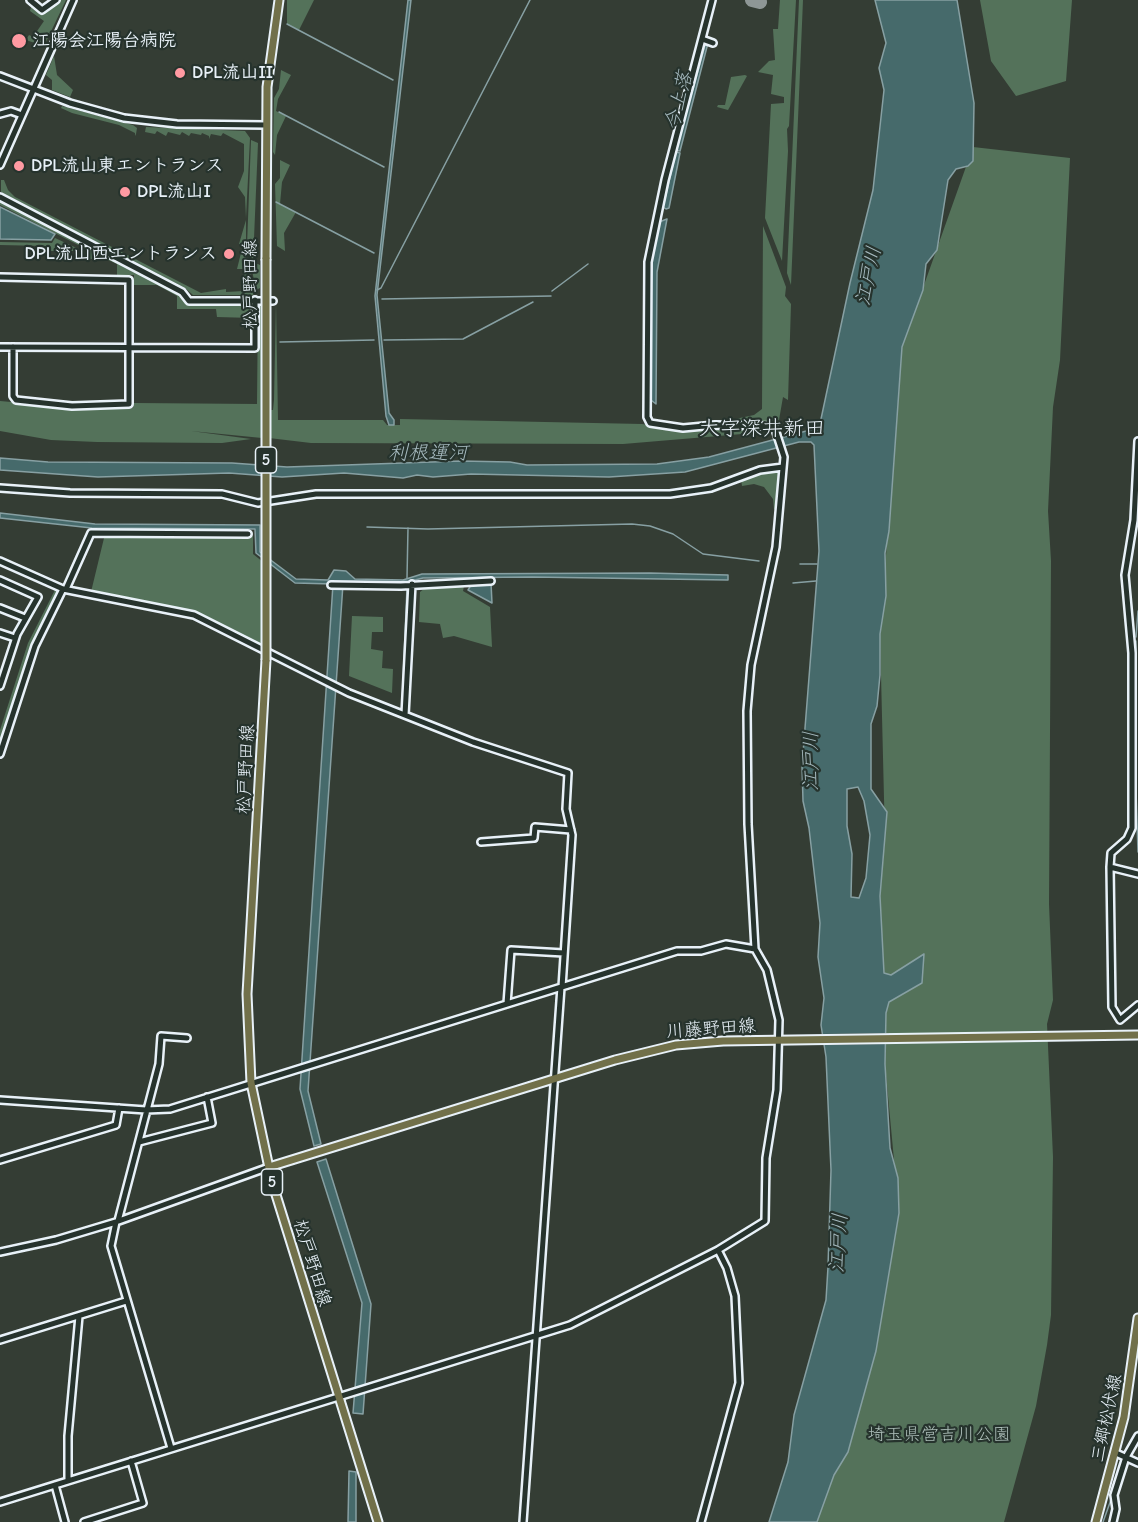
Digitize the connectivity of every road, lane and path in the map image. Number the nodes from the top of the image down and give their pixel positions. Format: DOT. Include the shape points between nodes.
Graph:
graph roads {
  1 [pos="30,0"];
  2 [pos="56,0"];
  3 [pos="73,0"];
  4 [pos="279,0"];
  5 [pos="712,0"];
  6 [pos="0,76"];
  7 [pos="34,89"];
  8 [pos="0,114"];
  9 [pos="22,116"];
  10 [pos="266,125"];
  11 [pos="0,165"];
  12 [pos="0,196"];
  13 [pos="0,278"];
  14 [pos="255,300"];
  15 [pos="273,301"];
  16 [pos="0,347"];
  17 [pos="13,347"];
  18 [pos="130,347"];
  19 [pos="1138,441"];
  20 [pos="783,467"];
  21 [pos="0,488"];
  22 [pos="248,534"];
  23 [pos="0,561"];
  24 [pos="0,580"];
  25 [pos="491,581"];
  26 [pos="412,584"];
  27 [pos="331,585"];
  28 [pos="65,589"];
  29 [pos="0,608"];
  30 [pos="26,618"];
  31 [pos="0,633"];
  32 [pos="15,638"];
  33 [pos="0,659"];
  34 [pos="7,661"];
  35 [pos="1,677"];
  36 [pos="0,686"];
  37 [pos="405,715"];
  38 [pos="0,752"];
  39 [pos="1135,788"];
  40 [pos="571,830"];
  41 [pos="481,842"];
  42 [pos="1110,867"];
  43 [pos="1138,874"];
  44 [pos="754,949"];
  45 [pos="564,953"];
  46 [pos="561,987"];
  47 [pos="507,1004"];
  48 [pos="1137,1005"];
  49 [pos="1136,1035"];
  50 [pos="187,1038"];
  51 [pos="782,1040"];
  52 [pos="555,1078"];
  53 [pos="251,1083"];
  54 [pos="207,1097"];
  55 [pos="0,1100"];
  56 [pos="119,1108"];
  57 [pos="146,1110"];
  58 [pos="139,1142"];
  59 [pos="0,1160"];
  60 [pos="269,1167"];
  61 [pos="117,1221"];
  62 [pos="718,1250"];
  63 [pos="0,1252"];
  64 [pos="126,1301"];
  65 [pos="80,1316"];
  66 [pos="1138,1318"];
  67 [pos="537,1336"];
  68 [pos="0,1340"];
  69 [pos="1136,1349"];
  70 [pos="339,1397"];
  71 [pos="1138,1436"];
  72 [pos="171,1448"];
  73 [pos="1116,1453"];
  74 [pos="1126,1457"];
  75 [pos="131,1461"];
  76 [pos="1138,1463"];
  77 [pos="68,1481"];
  78 [pos="54,1485"];
  79 [pos="0,1502"];
  80 [pos="65,1522"];
  81 [pos="84,1522"];
  82 [pos="378,1522"];
  83 [pos="523,1522"];
  84 [pos="701,1522"];
  85 [pos="1096,1522"];
  86 [pos="1113,1522"];
  1 -- 2 [label="street" via="42,10"];
  3 -- 7 [label="street"];
  4 -- 10 [label="main road, 松戸野田線 / 5"];
  5 -- 20 [label="street" via="708,41 648,262 647,417 650,423 683,428 776,427"];
  6 -- 7 [label="street"];
  7 -- 9 [label="street"];
  7 -- 10 [label="street" via="88,109 142,121"];
  8 -- 9 [label="street" via="11,111"];
  9 -- 11 [label="street"];
  10 -- 53 [label="main road, 松戸野田線 / 5, bridge" via="266,660 247,994"];
  12 -- 14 [label="street" via="182,292 189,301"];
  13 -- 18 [label="street" via="129,280"];
  14 -- 15 [label="street"];
  14 -- 18 [label="street" via="255,348"];
  16 -- 17 [label="street"];
  17 -- 18 [label="street"];
  17 -- 18 [label="street" via="16,400 125,406 130,402"];
  19 -- 39 [label="street" via="1134,520 1125,575 1132,640"];
  20 -- 21 [label="street" via="760,470 711,488 670,494 316,494 258,503 222,494 70,493"];
  20 -- 44 [label="street" via="776,547 747,696"];
  22 -- 28 [label="street" via="91,532"];
  23 -- 28 [label="street"];
  24 -- 30 [label="street" via="38,597"];
  25 -- 26 [label="street"];
  26 -- 27 [label="street"];
  26 -- 37 [label="street"];
  28 -- 37 [label="street" via="194,615 324,681"];
  28 -- 38 [label="street" via="35,646"];
  29 -- 30 [label="street"];
  30 -- 32 [label="street"];
  31 -- 32 [label="street"];
  32 -- 34 [label="street"];
  33 -- 34 [label="street"];
  34 -- 35 [label="street"];
  35 -- 36 [label="street"];
  37 -- 40 [label="street" via="568,773 565,800"];
  39 -- 42 [label="street" via="1131,832 1111,853"];
  40 -- 41 [label="street" via="535,827 534,838"];
  40 -- 45 [label="street"];
  42 -- 43 [label="street"];
  42 -- 48 [label="street" via="1113,1012 1122,1019"];
  44 -- 46 [label="street" via="726,944 701,951 685,950"];
  44 -- 51 [label="street" via="769,975"];
  45 -- 46 [label="street"];
  45 -- 47 [label="street" via="511,950"];
  46 -- 47 [label="street"];
  46 -- 52 [label="street"];
  47 -- 53 [label="street"];
  49 -- 51 [label="main road, 川藤野田線"];
  50 -- 57 [label="street" via="161,1036 159,1064"];
  51 -- 52 [label="main road, 川藤野田線" via="709,1041 650,1050"];
  51 -- 62 [label="street" via="766,1158 765,1221"];
  52 -- 60 [label="main road, 川藤野田線"];
  52 -- 67 [label="street"];
  53 -- 54 [label="street"];
  53 -- 60 [label="main road, 松戸野田線 / 5"];
  54 -- 57 [label="street" via="170,1110"];
  54 -- 58 [label="street" via="212,1122"];
  55 -- 56 [label="street"];
  56 -- 57 [label="street"];
  56 -- 59 [label="street" via="116,1125"];
  57 -- 58 [label="street"];
  58 -- 61 [label="street"];
  60 -- 61 [label="street"];
  60 -- 70 [label="main road, 松戸野田線 / 5"];
  61 -- 63 [label="street"];
  61 -- 64 [label="street" via="111,1246"];
  62 -- 67 [label="street" via="584,1319"];
  62 -- 84 [label="street" via="735,1296 739,1383"];
  64 -- 65 [label="street"];
  64 -- 72 [label="street"];
  65 -- 68 [label="street"];
  65 -- 77 [label="street" via="68,1436"];
  66 -- 69 [label="main road, 三郷松伏線"];
  67 -- 70 [label="street"];
  67 -- 83 [label="street"];
  69 -- 73 [label="main road, 三郷松伏線"];
  70 -- 72 [label="street"];
  70 -- 82 [label="main road, 松戸野田線 / 5"];
  71 -- 74 [label="street"];
  72 -- 75 [label="street"];
  73 -- 74 [label="street"];
  73 -- 85 [label="main road, 三郷松伏線"];
  74 -- 76 [label="street"];
  74 -- 86 [label="street" via="1114,1495"];
  75 -- 77 [label="street"];
  75 -- 81 [label="street" via="143,1503"];
  77 -- 78 [label="street"];
  78 -- 79 [label="street"];
  78 -- 80 [label="street"];
}
